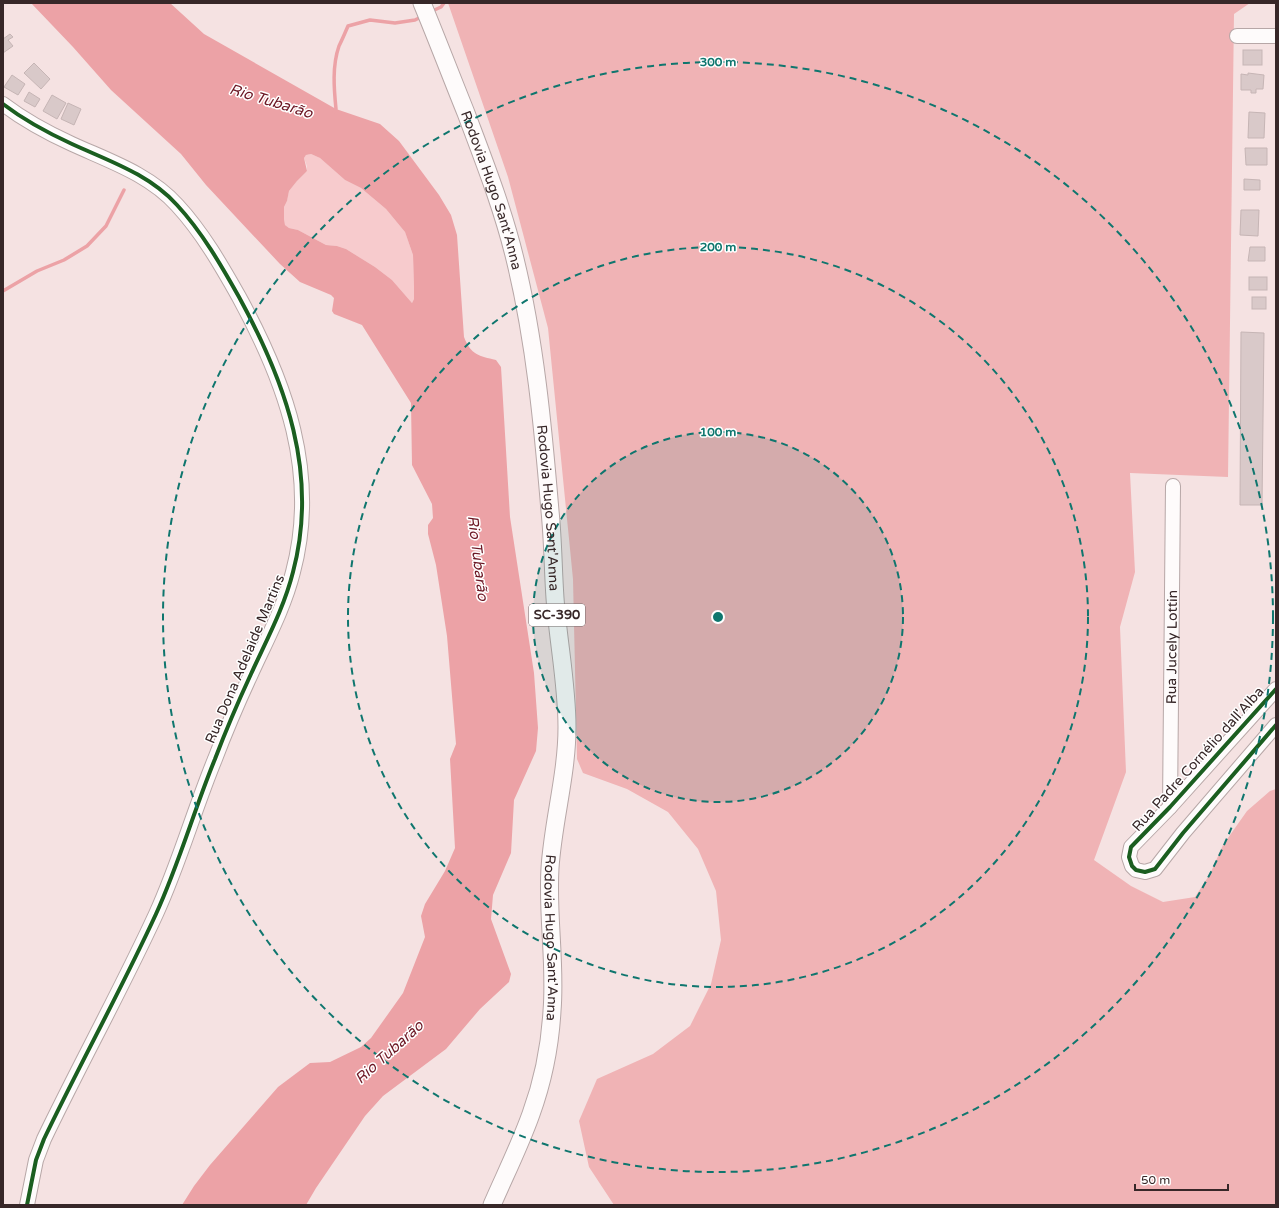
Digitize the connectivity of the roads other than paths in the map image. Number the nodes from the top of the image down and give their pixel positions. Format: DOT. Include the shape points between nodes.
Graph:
graph roads {
  1 [pos="422,3"];
  2 [pos="1237,36"];
  3 [pos="1276,36"];
  4 [pos="3,104"];
  5 [pos="1173,486"];
  6 [pos="1276,689"];
  7 [pos="1276,725"];
  8 [pos="1170,807"];
  9 [pos="27,1205"];
  10 [pos="492,1205"];
  1 -- 10 [label="main road, Rodovia Hugo Sant'Anna / SC-390" via="495,190 516,262 538,395 567,724 566,752 549,873 553,983 549,1044 531,1115"];
  2 -- 3 [label="street"];
  4 -- 9 [label="street, Rua Dona Adelaide Martins" via="56,137 138,174 176,204 209,246 251,318 284,394 300,457 302,482 300,542 284,601 223,738 157,912 44,1139 36,1160"];
  5 -- 8 [label="street, Rua Jucely Lottin"];
  6 -- 8 [label="street, Rua Padre Cornélio dall'Alba"];
  7 -- 8 [label="street, Rua Padre Cornélio dall'Alba" via="1178,838 1155,869 1145,872 1136,870 1129,857 1132,847"];
}
